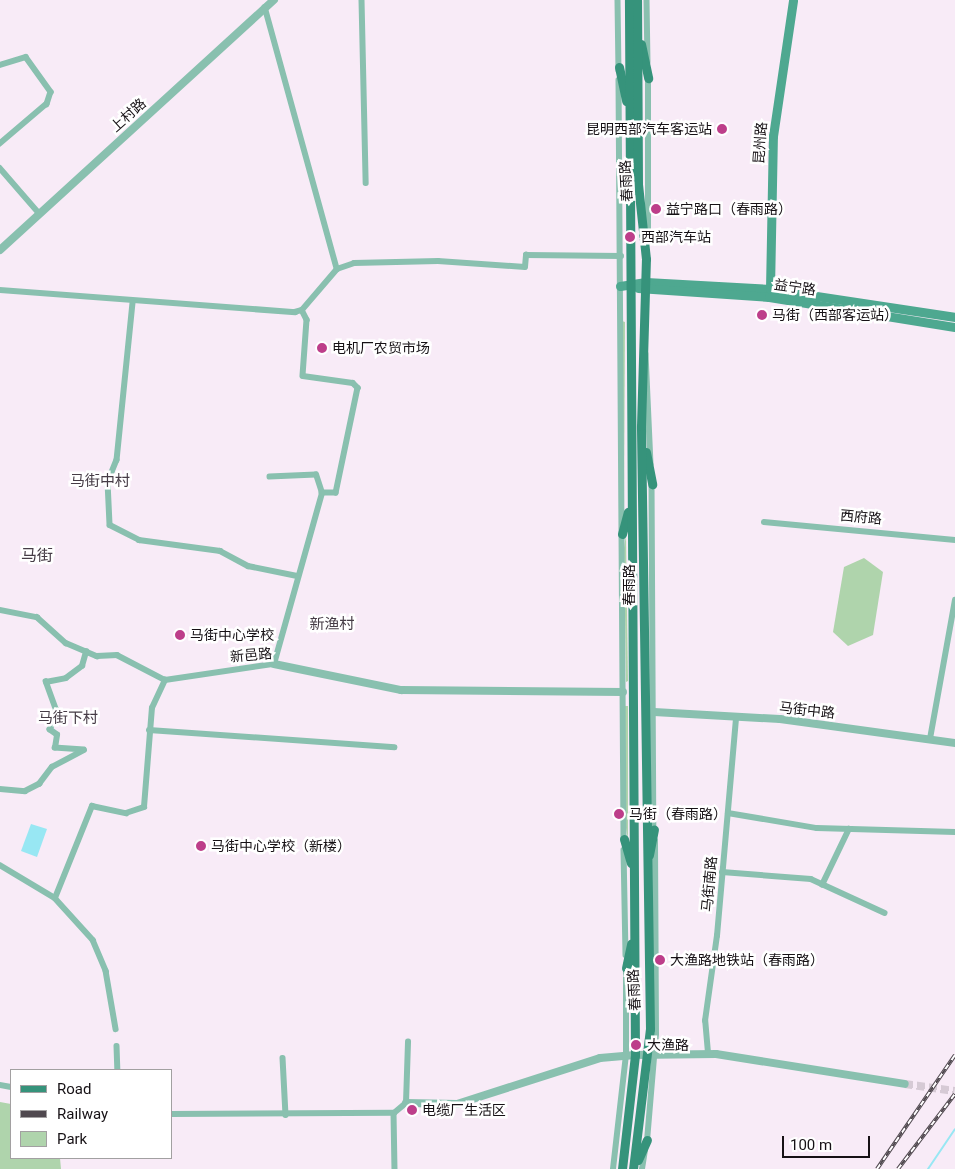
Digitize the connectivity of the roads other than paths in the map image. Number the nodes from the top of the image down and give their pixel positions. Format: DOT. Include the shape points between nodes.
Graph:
graph roads {
  1 [pos="362,0"];
  2 [pos="618,0"];
  3 [pos="629,0"];
  4 [pos="637,0"];
  5 [pos="647,0"];
  6 [pos="793,0"];
  7 [pos="269,3"];
  8 [pos="638,25"];
  9 [pos="0,65"];
  10 [pos="618,67"];
  11 [pos="648,78"];
  12 [pos="630,125"];
  13 [pos="0,144"];
  14 [pos="0,168"];
  15 [pos="366,183"];
  16 [pos="39,213"];
  17 [pos="0,250"];
  18 [pos="621,256"];
  19 [pos="646,259"];
  20 [pos="337,269"];
  21 [pos="620,286"];
  22 [pos="630,286"];
  23 [pos="645,286"];
  24 [pos="770,289"];
  25 [pos="0,290"];
  26 [pos="133,303"];
  27 [pos="302,310"];
  28 [pos="955,317"];
  29 [pos="955,326"];
  30 [pos="644,345"];
  31 [pos="641,426"];
  32 [pos="270,478"];
  33 [pos="652,484"];
  34 [pos="322,493"];
  35 [pos="631,500"];
  36 [pos="764,522"];
  37 [pos="622,534"];
  38 [pos="955,540"];
  39 [pos="297,576"];
  40 [pos="955,600"];
  41 [pos="0,610"];
  42 [pos="86,652"];
  43 [pos="274,664"];
  44 [pos="165,680"];
  45 [pos="623,692"];
  46 [pos="654,712"];
  47 [pos="736,717"];
  48 [pos="149,730"];
  49 [pos="930,739"];
  50 [pos="955,742"];
  51 [pos="394,747"];
  52 [pos="0,790"];
  53 [pos="728,813"];
  54 [pos="654,829"];
  55 [pos="849,829"];
  56 [pos="955,832"];
  57 [pos="624,839"];
  58 [pos="0,865"];
  59 [pos="645,872"];
  60 [pos="722,872"];
  61 [pos="634,875"];
  62 [pos="822,885"];
  63 [pos="55,898"];
  64 [pos="885,913"];
  65 [pos="635,924"];
  66 [pos="626,968"];
  67 [pos="649,987"];
  68 [pos="116,1029"];
  69 [pos="656,1034"];
  70 [pos="408,1042"];
  71 [pos="117,1046"];
  72 [pos="708,1053"];
  73 [pos="631,1055"];
  74 [pos="652,1055"];
  75 [pos="283,1058"];
  76 [pos="118,1069"];
  77 [pos="906,1084"];
  78 [pos="406,1103"];
  79 [pos="394,1113"];
  80 [pos="172,1114"];
  81 [pos="286,1115"];
  82 [pos="647,1140"];
  83 [pos="626,1143"];
  84 [pos="395,1169"];
  85 [pos="613,1169"];
  86 [pos="618,1169"];
  87 [pos="622,1169"];
  88 [pos="634,1169"];
  89 [pos="642,1169"];
  1 -- 15 [label="street"];
  2 -- 10 [label="street"];
  3 -- 12 [label="main road, 春雨路"];
  4 -- 8 [label="main road, 春雨路"];
  5 -- 11 [label="street"];
  6 -- 24 [label="main road, 昆州路" via="773,136"];
  7 -- 16 [label="street, 上村路"];
  7 -- 20 [label="street"];
  8 -- 11 [label="main road"];
  8 -- 19 [label="main road, 春雨路" via="638,184"];
  9 -- 13 [label="street" via="26,56 51,92 47,104"];
  10 -- 12 [label="main road"];
  10 -- 18 [label="street"];
  11 -- 19 [label="street"];
  12 -- 22 [label="main road, 春雨路"];
  14 -- 16 [label="street"];
  16 -- 17 [label="street, 上村路"];
  18 -- 20 [label="street" via="526,256 525,266 366,261"];
  18 -- 21 [label="street"];
  19 -- 23 [label="main road, 春雨路"];
  20 -- 27 [label="street"];
  21 -- 22 [label="main road, 益宁路"];
  21 -- 37 [label="street"];
  22 -- 23 [label="main road, 益宁路"];
  22 -- 35 [label="main road, 春雨路"];
  23 -- 24 [label="main road, 益宁路"];
  23 -- 29 [label="main road, 益宁路" via="769,297"];
  23 -- 30 [label="main road, 春雨路"];
  24 -- 28 [label="main road, 益宁路"];
  25 -- 26 [label="street"];
  26 -- 27 [label="street"];
  26 -- 39 [label="street" via="116,460 108,482 110,525 139,540 220,551 248,566"];
  27 -- 34 [label="street" via="307,320 303,376 353,383 358,388 336,493"];
  30 -- 31 [label="main road, 春雨路"];
  30 -- 33 [label="street" via="650,378"];
  31 -- 33 [label="main road"];
  31 -- 59 [label="main road, 春雨路"];
  32 -- 34 [label="street" via="316,475"];
  33 -- 46 [label="street"];
  34 -- 39 [label="street"];
  35 -- 37 [label="main road"];
  35 -- 61 [label="main road, 春雨路"];
  36 -- 38 [label="street, 西府路"];
  37 -- 45 [label="street"];
  39 -- 43 [label="street"];
  40 -- 49 [label="street"];
  41 -- 42 [label="street" via="37,617 66,643"];
  42 -- 44 [label="street" via="117,655"];
  42 -- 52 [label="street" via="82,666 66,678 46,682 56,710 50,730 57,735 55,748 84,750 52,767 39,784 26,791"];
  43 -- 44 [label="street, 新邑路"];
  43 -- 45 [label="street, 新邑路" via="401,690"];
  44 -- 48 [label="street" via="155,696"];
  45 -- 57 [label="street"];
  46 -- 47 [label="street, 马街中路"];
  46 -- 54 [label="street"];
  47 -- 49 [label="street, 马街中路"];
  47 -- 53 [label="street, 马街南路"];
  48 -- 51 [label="street"];
  48 -- 63 [label="street" via="144,807 126,813 92,806"];
  49 -- 50 [label="street, 马街中路"];
  53 -- 55 [label="street"];
  53 -- 60 [label="street, 马街南路"];
  54 -- 59 [label="main road"];
  54 -- 69 [label="street"];
  55 -- 56 [label="street"];
  55 -- 62 [label="street"];
  57 -- 61 [label="main road"];
  57 -- 66 [label="street"];
  58 -- 63 [label="street"];
  59 -- 67 [label="main road, 春雨路"];
  60 -- 62 [label="street" via="811,879"];
  60 -- 72 [label="street, 马街南路" via="705,1021"];
  61 -- 65 [label="main road, 春雨路"];
  62 -- 64 [label="street"];
  63 -- 68 [label="street" via="93,940 106,971"];
  65 -- 66 [label="main road"];
  65 -- 73 [label="main road, 春雨路"];
  66 -- 73 [label="street"];
  67 -- 69 [label="main road"];
  67 -- 74 [label="main road, 春雨路"];
  69 -- 74 [label="street"];
  70 -- 78 [label="street"];
  71 -- 76 [label="street"];
  72 -- 74 [label="street"];
  72 -- 77 [label="street"];
  73 -- 74 [label="street"];
  73 -- 78 [label="street" via="600,1058 457,1104"];
  73 -- 83 [label="main road, 春雨路"];
  73 -- 85 [label="street"];
  74 -- 82 [label="street"];
  74 -- 88 [label="main road, 春雨路"];
  75 -- 81 [label="street"];
  78 -- 79 [label="street"];
  79 -- 81 [label="street"];
  79 -- 84 [label="street"];
  80 -- 81 [label="street"];
  82 -- 88 [label="main road"];
  82 -- 89 [label="street"];
  83 -- 86 [label="main road"];
  83 -- 87 [label="main road, 春雨路"];
}
